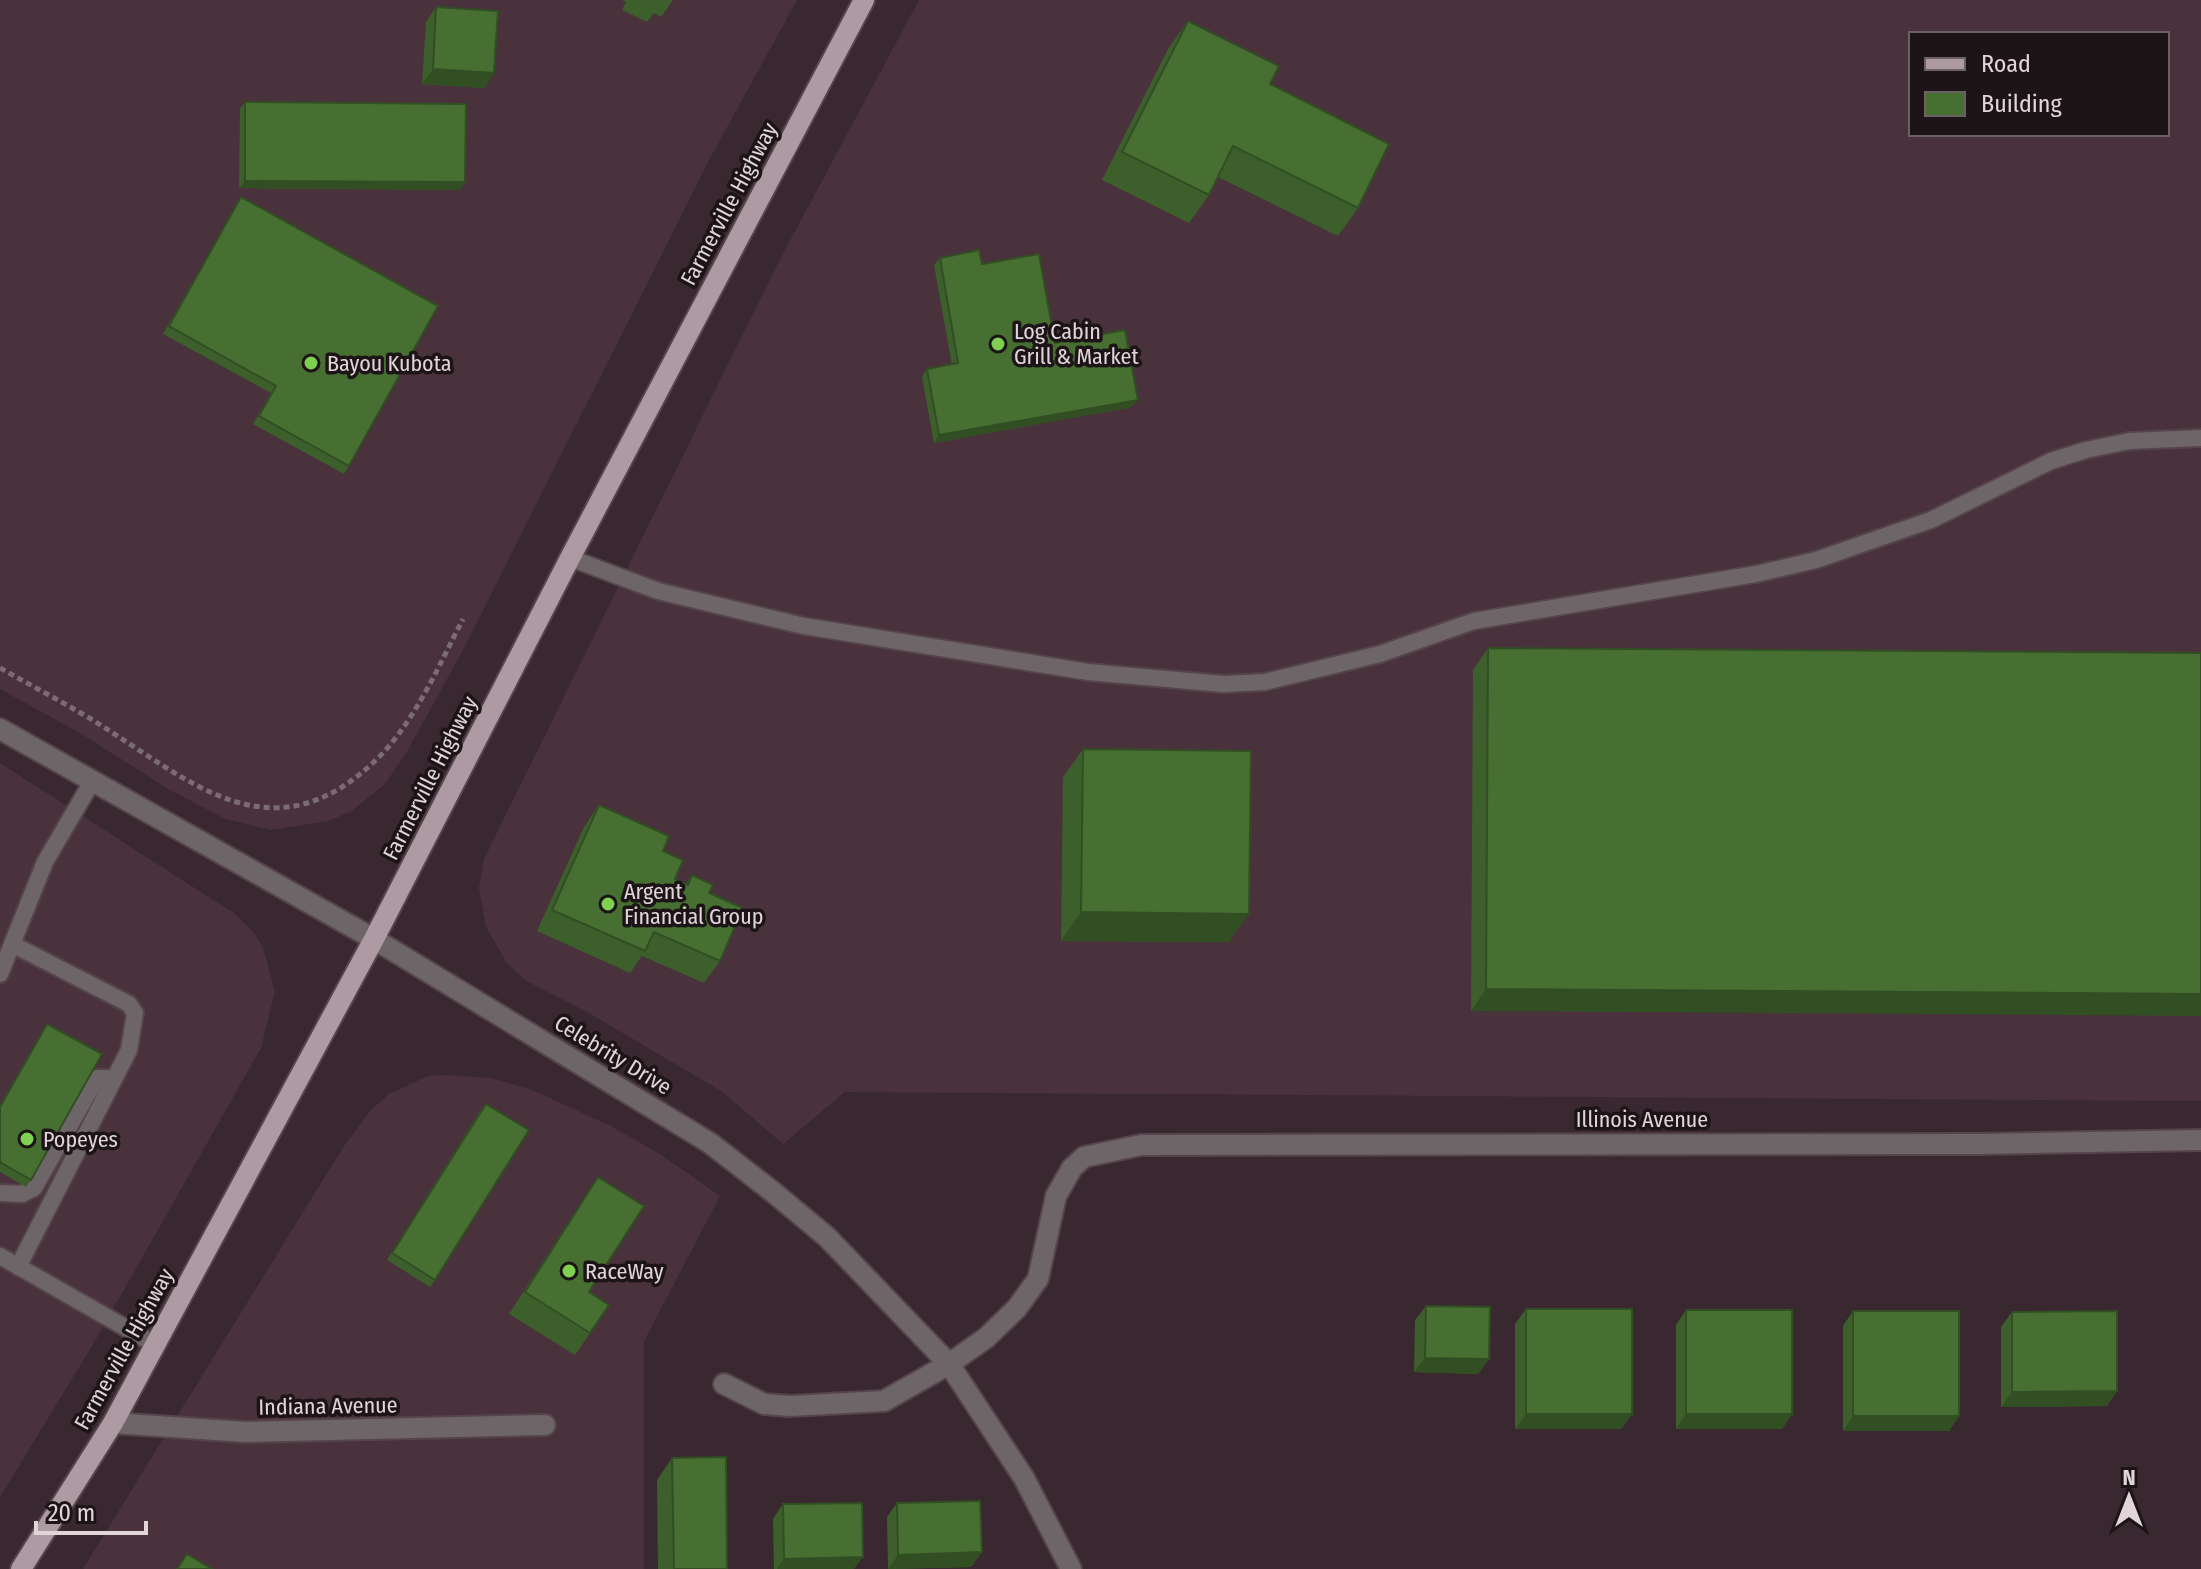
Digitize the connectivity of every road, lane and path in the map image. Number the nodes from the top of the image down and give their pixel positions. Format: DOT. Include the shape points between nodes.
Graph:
graph roads {
  1 [pos="864,0"];
  2 [pos="2201,438"];
  3 [pos="570,558"];
  4 [pos="463,619"];
  5 [pos="0,668"];
  6 [pos="0,729"];
  7 [pos="93,780"];
  8 [pos="374,939"];
  9 [pos="12,944"];
  10 [pos="0,974"];
  11 [pos="115,1078"];
  12 [pos="2201,1140"];
  13 [pos="0,1193"];
  14 [pos="0,1256"];
  15 [pos="18,1267"];
  16 [pos="154,1344"];
  17 [pos="949,1364"];
  18 [pos="724,1384"];
  19 [pos="113,1423"];
  20 [pos="545,1425"];
  21 [pos="21,1569"];
  22 [pos="1071,1569"];
  1 -- 3 [label="main road, Farmerville Highway"];
  2 -- 3 [label="lane" via="2129,441 2063,457 1931,520 1816,560 1474,621 1367,658 1265,682 1223,684 1088,672 804,626 658,591"];
  3 -- 8 [label="main road, Farmerville Highway"];
  4 -- 5 [label="path" via="416,708 381,754 347,783 314,800 281,808 247,808 190,782"];
  6 -- 7 [label="street, Celebrity Drive"];
  7 -- 8 [label="street, Celebrity Drive"];
  7 -- 9 [label="lane" via="45,862"];
  8 -- 16 [label="main road, Farmerville Highway"];
  8 -- 17 [label="street, Celebrity Drive" via="710,1143 827,1237"];
  9 -- 10 [label="lane"];
  9 -- 11 [label="lane" via="129,1004 135,1027"];
  11 -- 13 [label="lane" via="97,1078 34,1188 22,1194"];
  11 -- 15 [label="lane"];
  12 -- 17 [label="street, Illinois Avenue" via="1141,1145 1084,1157 1061,1181 1038,1279 986,1338"];
  14 -- 15 [label="lane"];
  15 -- 16 [label="lane"];
  16 -- 19 [label="main road, Farmerville Highway"];
  17 -- 18 [label="street" via="884,1401 764,1404"];
  17 -- 22 [label="street, Celebrity Drive" via="1024,1478"];
  19 -- 20 [label="street, Indiana Avenue" via="245,1432"];
  19 -- 21 [label="main road, Farmerville Highway"];
}
